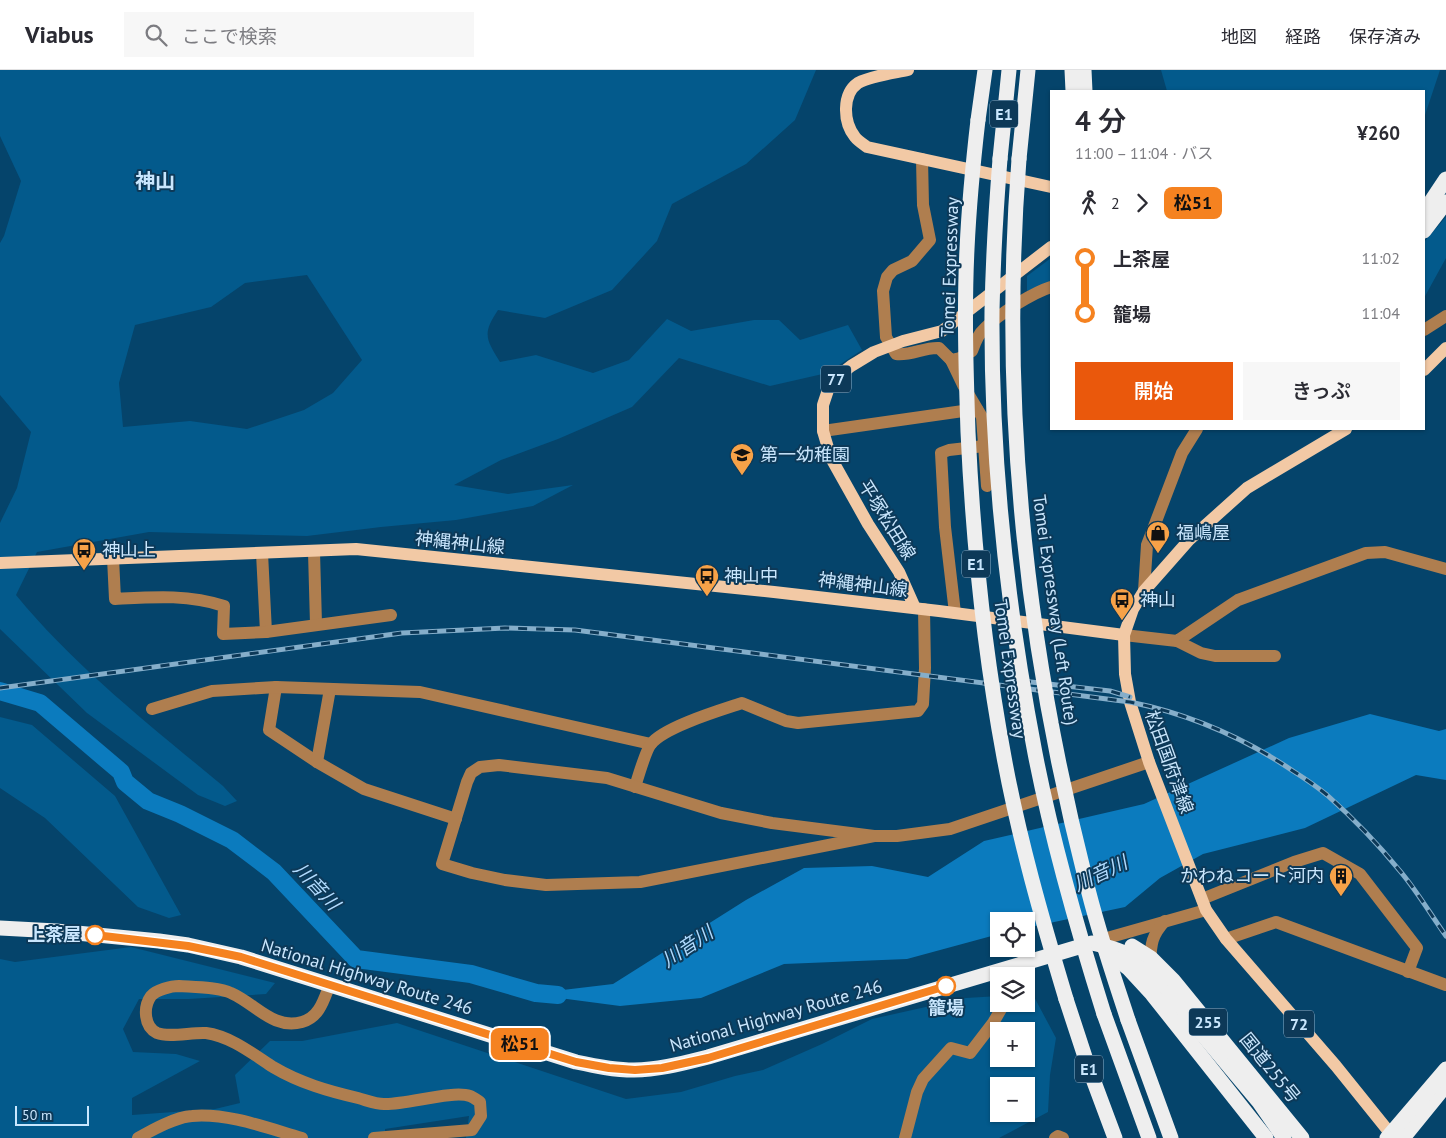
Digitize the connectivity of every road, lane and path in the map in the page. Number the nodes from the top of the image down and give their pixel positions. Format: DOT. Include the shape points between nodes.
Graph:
graph roads {
  1 [pos="908,70"];
  2 [pos="1009,70"];
  3 [pos="1028,70"];
  4 [pos="1033,70"];
  5 [pos="1072,70"];
  6 [pos="1084,70"];
  7 [pos="984,71"];
  8 [pos="1073,90"];
  9 [pos="1085,90"];
  10 [pos="1024,103"];
  11 [pos="922,159"];
  12 [pos="1446,179"];
  13 [pos="1050,187"];
  14 [pos="1446,202"];
  15 [pos="1425,210"];
  16 [pos="1425,230"];
  17 [pos="1050,248"];
  18 [pos="1050,287"];
  19 [pos="1446,316"];
  20 [pos="1425,329"];
  21 [pos="891,345"];
  22 [pos="1446,348"];
  23 [pos="951,360"];
  24 [pos="1425,369"];
  25 [pos="977,408"];
  26 [pos="1196,430"];
  27 [pos="1344,430"];
  28 [pos="823,432"];
  29 [pos="984,446"];
  30 [pos="987,486"];
  31 [pos="314,552"];
  32 [pos="262,553"];
  33 [pos="114,558"];
  34 [pos="0,564"];
  35 [pos="1446,569"];
  36 [pos="1144,591"];
  37 [pos="919,609"];
  38 [pos="955,613"];
  39 [pos="390,614"];
  40 [pos="316,624"];
  41 [pos="266,632"];
  42 [pos="1124,635"];
  43 [pos="1177,641"];
  44 [pos="1275,656"];
  45 [pos="276,688"];
  46 [pos="330,689"];
  47 [pos="152,709"];
  48 [pos="651,744"];
  49 [pos="317,762"];
  50 [pos="1151,766"];
  51 [pos="634,787"];
  52 [pos="456,819"];
  53 [pos="874,836"];
  54 [pos="1202,899"];
  55 [pos="1165,921"];
  56 [pos="0,928"];
  57 [pos="1226,939"];
  58 [pos="1092,943"];
  59 [pos="1150,965"];
  60 [pos="1025,967"];
  61 [pos="1408,972"];
  62 [pos="990,978"];
  63 [pos="330,984"];
  64 [pos="1446,985"];
  65 [pos="999,1012"];
  66 [pos="1446,1069"];
  67 [pos="1446,1084"];
  68 [pos="138,1138"];
  69 [pos="302,1138"];
  70 [pos="374,1138"];
  71 [pos="905,1138"];
  72 [pos="1055,1138"];
  73 [pos="1062,1138"];
  74 [pos="1115,1138"];
  75 [pos="1149,1138"];
  76 [pos="1171,1138"];
  77 [pos="1266,1138"];
  78 [pos="1284,1138"];
  79 [pos="1302,1138"];
  80 [pos="1387,1138"];
  81 [pos="1394,1138"];
  82 [pos="1403,1138"];
  1 -- 11 [label="main road" via="859,82 851,90 846,112 854,136 867,147"];
  2 -- 75 [label="highway, E1, bridge" via="994,249 993,378 1006,560 1018,656 1035,753 1064,878 1104,1014"];
  3 -- 10 [label="highway, Tomei Expressway (Left Route) / E1"];
  4 -- 10 [label="highway"];
  5 -- 8 [label="highway"];
  6 -- 9 [label="highway"];
  7 -- 74 [label="highway, Tomei Expressway / E1, bridge" via="967,249 965,320 976,563 1004,757 1023,846 1066,1000"];
  10 -- 76 [label="highway, Tomei Expressway (Left Route) / E1, bridge" via="1014,241 1014,373 1018,470 1038,653 1086,883 1128,1020"];
  11 -- 13 [label="main road"];
  11 -- 21 [label="street" via="923,205 930,240 912,261 887,276 883,291 886,337"];
  12 -- 15 [label="highway"];
  14 -- 16 [label="highway"];
  17 -- 21 [label="main road, 平塚松田線 / 77" via="942,331"];
  18 -- 23 [label="street" via="1036,292 986,327 972,351"];
  19 -- 20 [label="street"];
  21 -- 23 [label="street" via="896,354 905,355 929,347 940,348"];
  21 -- 28 [label="main road, 平塚松田線 / 77" via="874,352 837,377 823,405"];
  22 -- 24 [label="main road"];
  23 -- 25 [label="street"];
  25 -- 28 [label="street"];
  25 -- 29 [label="street" via="982,417"];
  26 -- 36 [label="street" via="1182,453 1147,545"];
  27 -- 36 [label="main road, 松田国府津線 / 72" via="1247,488 1188,540"];
  28 -- 37 [label="main road, 平塚松田線 / 77" via="834,466"];
  29 -- 30 [label="street"];
  29 -- 38 [label="street" via="941,453"];
  31 -- 32 [label="main road, 神縄神山線"];
  31 -- 37 [label="main road, 神縄神山線" via="356,549"];
  31 -- 40 [label="street"];
  32 -- 33 [label="main road, 神縄神山線"];
  32 -- 41 [label="street"];
  33 -- 34 [label="main road, 神縄神山線"];
  33 -- 41 [label="street" via="115,599 174,596 204,599 224,606 223,634"];
  35 -- 43 [label="street" via="1385,552 1366,553 1238,600"];
  36 -- 42 [label="main road, 松田国府津線 / 72" via="1133,609"];
  37 -- 38 [label="main road"];
  37 -- 48 [label="street" via="925,668 924,704 918,711 798,723 742,703 693,720 665,733"];
  38 -- 42 [label="main road"];
  39 -- 40 [label="street"];
  40 -- 41 [label="street"];
  42 -- 43 [label="street"];
  42 -- 50 [label="main road, 松田国府津線 / 72" via="1129,697"];
  43 -- 44 [label="street" via="1200,653 1215,656"];
  45 -- 46 [label="street"];
  45 -- 47 [label="street" via="212,691"];
  45 -- 49 [label="street" via="269,730"];
  46 -- 48 [label="street" via="420,692"];
  46 -- 49 [label="street"];
  48 -- 51 [label="street"];
  49 -- 52 [label="street" via="364,790"];
  50 -- 53 [label="street" via="950,829"];
  50 -- 54 [label="main road, 松田国府津線 / 72"];
  51 -- 52 [label="street" via="607,778 499,765 480,767 471,773"];
  51 -- 53 [label="street" via="772,823"];
  52 -- 53 [label="street" via="442,864 505,880 546,886 640,882"];
  54 -- 55 [label="street"];
  54 -- 57 [label="main road, 松田国府津線 / 72"];
  54 -- 61 [label="street" via="1323,853 1360,874 1417,948"];
  55 -- 58 [label="street"];
  55 -- 59 [label="street" via="1152,940"];
  56 -- 63 [label="highway, National Highway Route 246" via="188,946 241,957"];
  57 -- 61 [label="street" via="1276,922"];
  57 -- 81 [label="main road, 松田国府津線 / 72"];
  58 -- 59 [label="highway, National Highway Route 246" via="1120,950"];
  58 -- 60 [label="highway, National Highway Route 246"];
  58 -- 77 [label="highway" via="1114,955 1152,994"];
  59 -- 78 [label="highway, National Highway Route 246"];
  59 -- 79 [label="highway, 国道255号 / 255" via="1173,980"];
  61 -- 64 [label="street"];
  62 -- 63 [label="highway, National Highway Route 246" via="708,1058 635,1070 576,1062"];
  63 -- 70 [label="street" via="320,1010 303,1022 280,1023 231,993 177,986 151,996 146,1008 147,1021 156,1033 207,1034 227,1039 317,1088 383,1104 453,1095 470,1096 480,1102 481,1116 472,1130"];
  65 -- 71 [label="street" via="970,1053 951,1048 923,1080"];
  66 -- 80 [label="highway, bridge"];
  67 -- 82 [label="highway"];
  68 -- 69 [label="street" via="154,1128 190,1116 222,1116"];
  72 -- 73 [label="street"];
}
